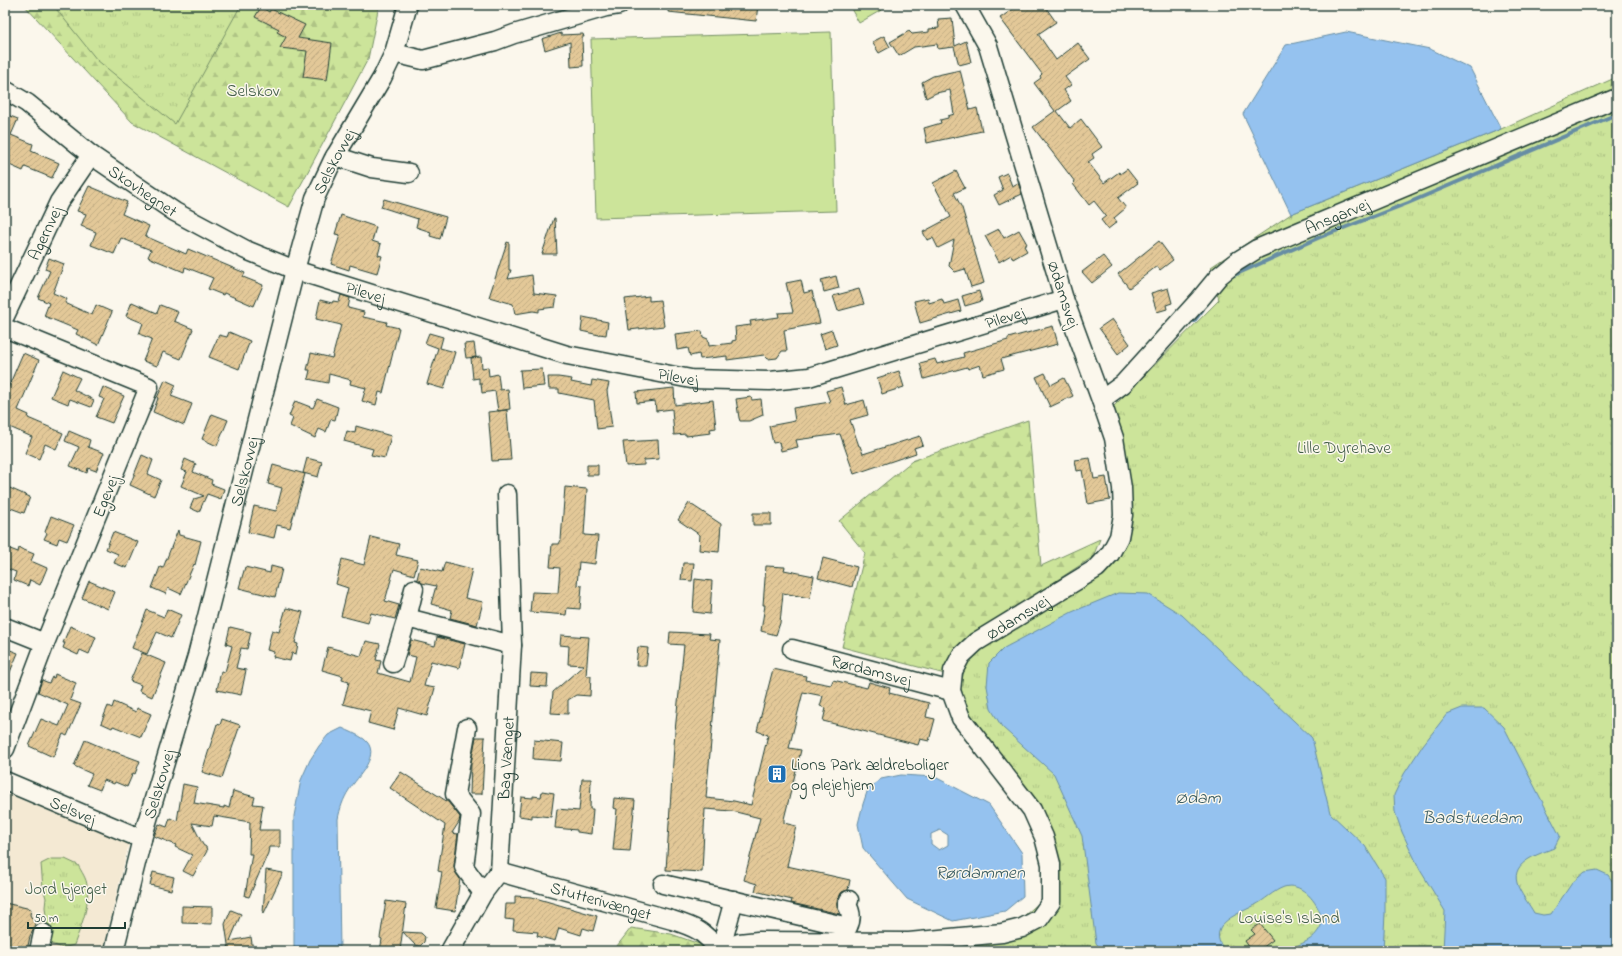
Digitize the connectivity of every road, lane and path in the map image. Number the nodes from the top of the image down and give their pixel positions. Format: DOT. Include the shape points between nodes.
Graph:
graph roads {
  1 [pos="408,5"];
  2 [pos="619,5"];
  3 [pos="965,5"];
  4 [pos="394,53"];
  5 [pos="5,90"];
  6 [pos="1617,98"];
  7 [pos="91,155"];
  8 [pos="335,156"];
  9 [pos="409,173"];
  10 [pos="295,270"];
  11 [pos="1064,299"];
  12 [pos="5,316"];
  13 [pos="5,328"];
  14 [pos="1102,400"];
  15 [pos="507,494"];
  16 [pos="414,589"];
  17 [pos="407,618"];
  18 [pos="5,627"];
  19 [pos="45,643"];
  20 [pos="512,645"];
  21 [pos="792,649"];
  22 [pos="393,663"];
  23 [pos="951,691"];
  24 [pos="467,728"];
  25 [pos="5,749"];
  26 [pos="5,781"];
  27 [pos="142,839"];
  28 [pos="499,872"];
  29 [pos="663,884"];
  30 [pos="483,893"];
  31 [pos="734,900"];
  32 [pos="849,900"];
  33 [pos="42,933"];
  34 [pos="39,951"];
  35 [pos="114,951"];
  36 [pos="450,951"];
  37 [pos="720,951"];
  1 -- 4 [label="street, Selskovvej"];
  2 -- 4 [label="street" via="423,60"];
  3 -- 11 [label="street, Ødamsvej" via="988,46"];
  4 -- 8 [label="street, Selskovvej" via="382,78"];
  5 -- 7 [label="street, Skovhegnet" via="27,103"];
  6 -- 14 [label="street, Ansgarvej" via="1257,249 1219,276 1123,384"];
  7 -- 10 [label="street, Skovhegnet" via="175,212 246,250"];
  7 -- 12 [label="street, Agernvej" via="59,202"];
  8 -- 9 [label="street" via="372,168"];
  8 -- 10 [label="street, Selskovvej" via="315,198"];
  10 -- 11 [label="street, Pilevej" via="567,355 691,379 770,381 809,377"];
  10 -- 27 [label="street, Selskovvej" via="197,656"];
  11 -- 14 [label="street, Ødamsvej"];
  13 -- 19 [label="street, Egevej" via="149,388"];
  14 -- 23 [label="street, Ødamsvej" via="1114,438 1122,488 1123,515 1119,537 1110,554 1097,568 976,642 961,656 954,671"];
  15 -- 20 [label="street, Bag Vænget"];
  16 -- 17 [label="street"];
  17 -- 20 [label="street"];
  17 -- 22 [label="street"];
  18 -- 19 [label="street"];
  19 -- 25 [label="street, Egevej"];
  20 -- 28 [label="street, Bag Vænget"];
  21 -- 23 [label="street, Rørdamsvej"];
  23 -- 37 [label="street, Ødamsvej" via="961,718 1032,810 1044,838 1051,864 1051,902 1039,919 1022,928 1002,933 909,942 758,941 739,943"];
  24 -- 30 [label="street" via="455,794 471,814 464,867"];
  26 -- 27 [label="street, Selsvej"];
  27 -- 35 [label="street, Selskovvej"];
  28 -- 30 [label="street"];
  28 -- 37 [label="street, Stutterivænget" via="696,928"];
  29 -- 31 [label="street"];
  30 -- 36 [label="street"];
  31 -- 32 [label="street" via="848,927 852,921"];
  31 -- 37 [label="street"];
  33 -- 34 [label="street"];
}
